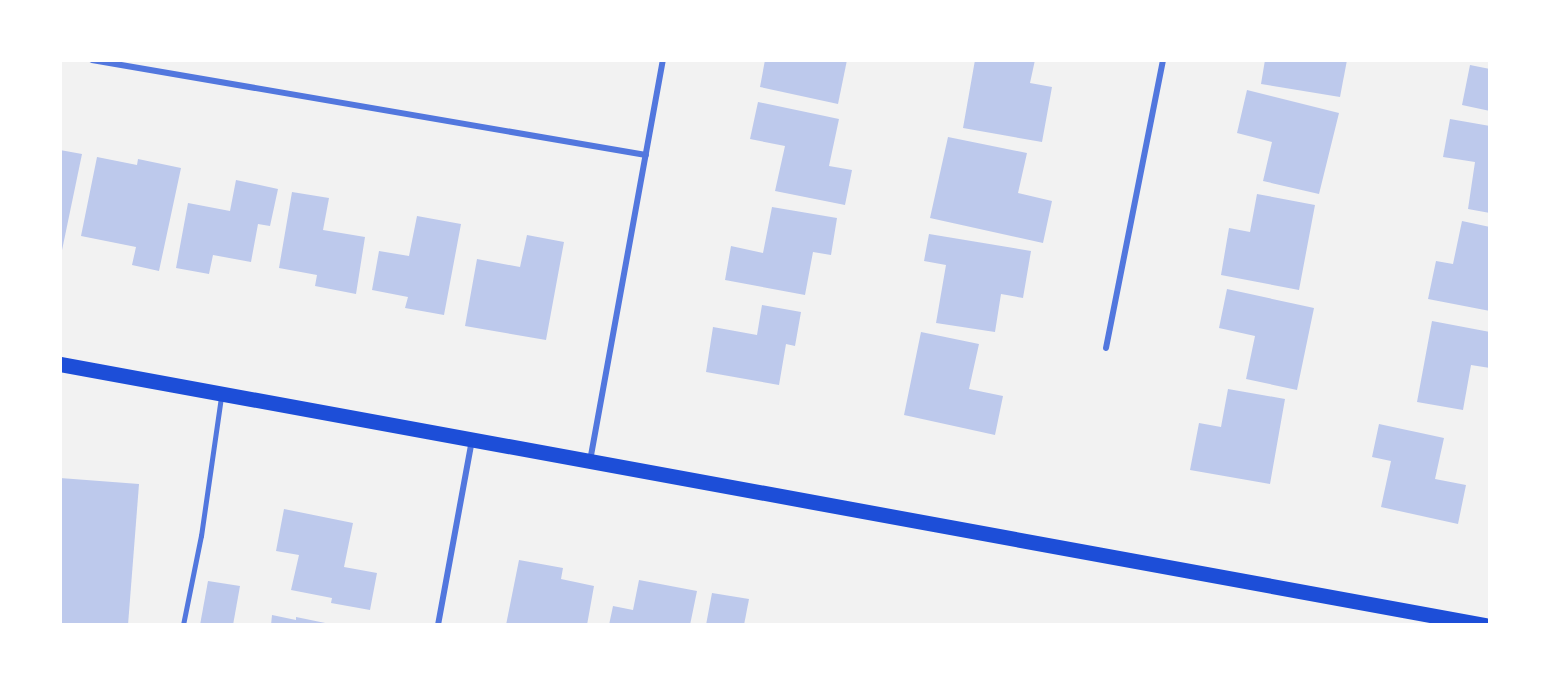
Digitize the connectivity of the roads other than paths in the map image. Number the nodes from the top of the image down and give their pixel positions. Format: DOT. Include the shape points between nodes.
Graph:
graph roads {
  1 [pos="92,60"];
  2 [pos="663,60"];
  3 [pos="1163,60"];
  4 [pos="646,155"];
  5 [pos="1106,348"];
  6 [pos="60,364"];
  7 [pos="222,394"];
  8 [pos="472,440"];
  9 [pos="590,461"];
  10 [pos="183,625"];
  11 [pos="438,625"];
  12 [pos="1485,625"];
  1 -- 4 [label="street"];
  2 -- 4 [label="street"];
  3 -- 5 [label="street"];
  4 -- 9 [label="street"];
  6 -- 7 [label="main road"];
  7 -- 8 [label="main road"];
  7 -- 10 [label="lane"];
  8 -- 9 [label="main road"];
  8 -- 11 [label="street"];
  9 -- 12 [label="main road"];
}
